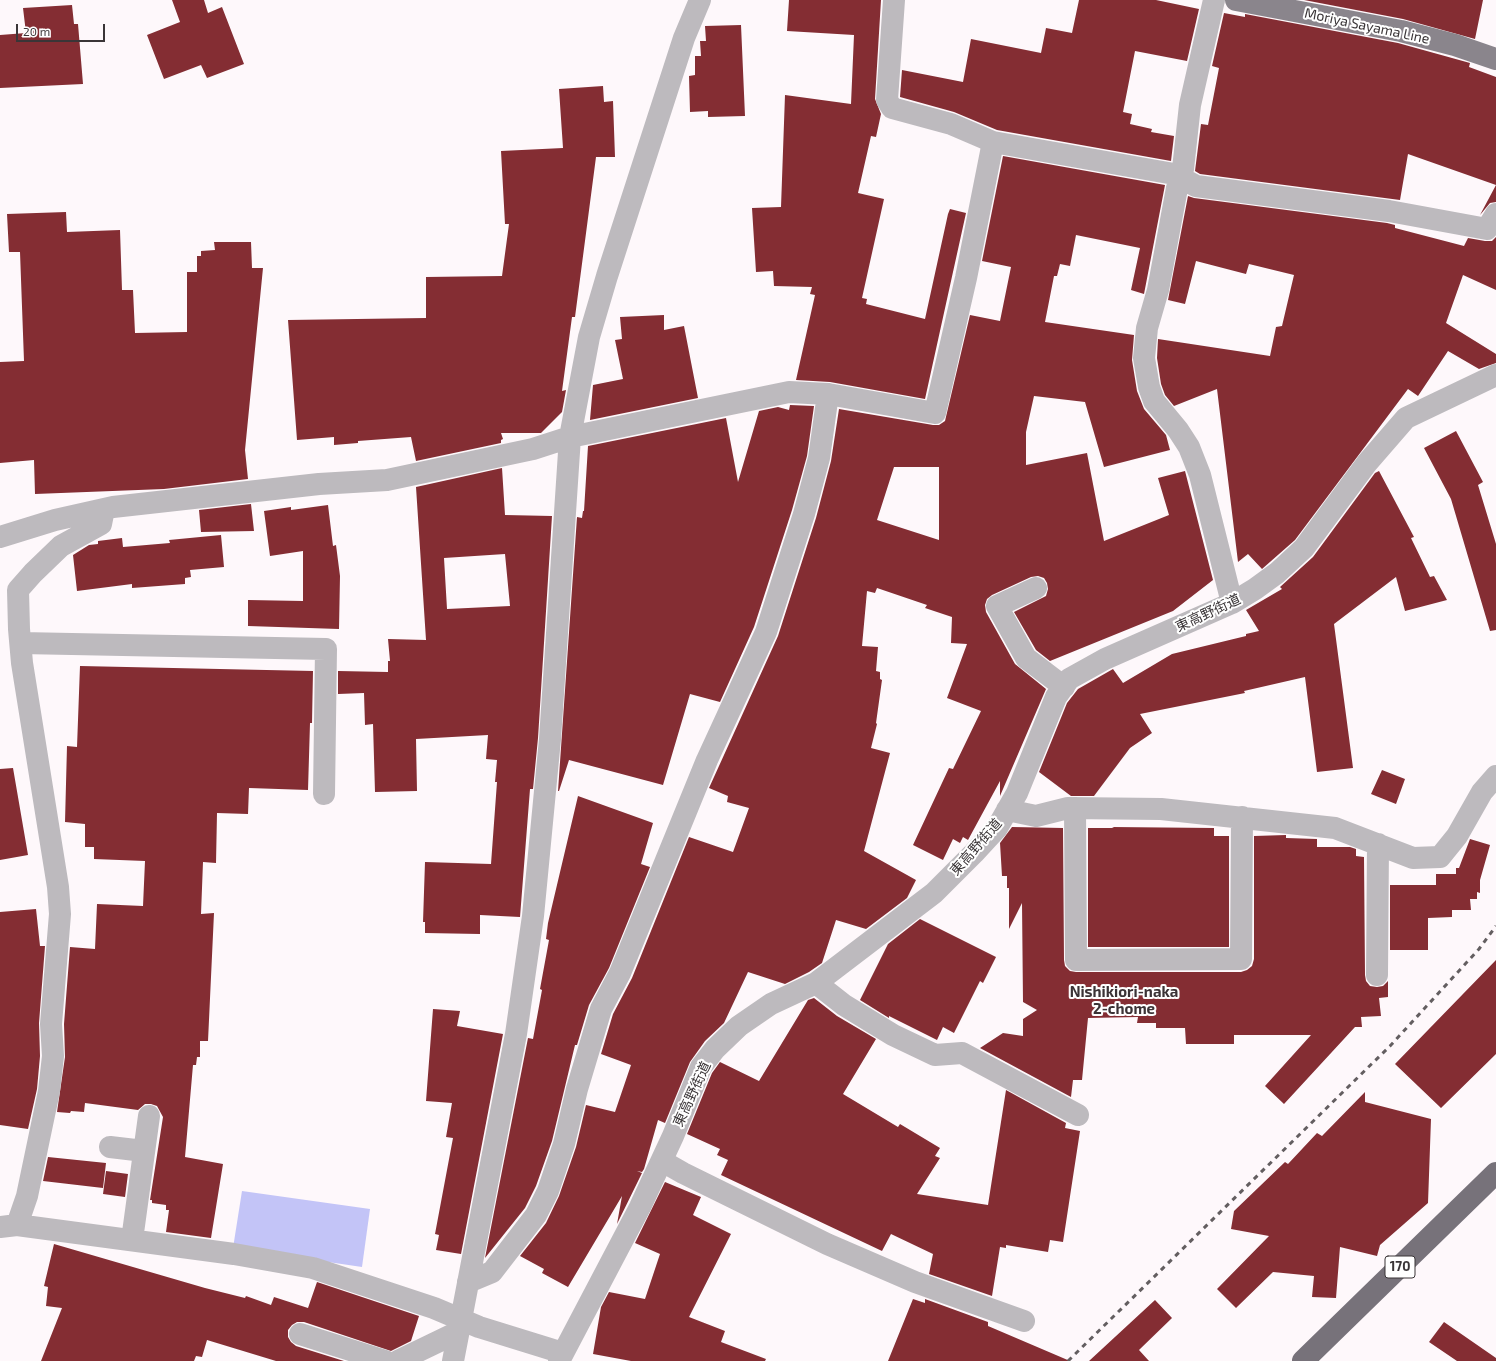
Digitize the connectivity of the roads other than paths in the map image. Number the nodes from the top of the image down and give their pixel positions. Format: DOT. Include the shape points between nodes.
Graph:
graph roads {
  1 [pos="700,0"];
  2 [pos="894,0"];
  3 [pos="1214,0"];
  4 [pos="1236,0"];
  5 [pos="1496,59"];
  6 [pos="993,142"];
  7 [pos="1180,177"];
  8 [pos="1496,214"];
  9 [pos="1496,374"];
  10 [pos="828,394"];
  11 [pos="570,437"];
  12 [pos="104,509"];
  13 [pos="0,537"];
  14 [pos="1036,588"];
  15 [pos="1232,603"];
  16 [pos="20,643"];
  17 [pos="1064,687"];
  18 [pos="1496,776"];
  19 [pos="324,794"];
  20 [pos="1075,808"];
  21 [pos="1007,810"];
  22 [pos="1242,818"];
  23 [pos="1378,844"];
  24 [pos="1378,974"];
  25 [pos="816,983"];
  26 [pos="1078,1115"];
  27 [pos="149,1116"];
  28 [pos="110,1146"];
  29 [pos="144,1151"];
  30 [pos="662,1161"];
  31 [pos="1496,1173"];
  32 [pos="9,1226"];
  33 [pos="132,1240"];
  34 [pos="468,1282"];
  35 [pos="1024,1321"];
  36 [pos="460,1326"];
  37 [pos="300,1334"];
  38 [pos="561,1357"];
  39 [pos="385,1361"];
  40 [pos="398,1361"];
  41 [pos="453,1361"];
  42 [pos="1303,1361"];
  1 -- 11 [label="street" via="684,38 606,276 589,337"];
  2 -- 6 [label="street" via="887,100 892,108 951,124"];
  3 -- 7 [label="street" via="1190,105"];
  4 -- 5 [label="main road, Moriya Sayama Line" via="1401,31"];
  6 -- 7 [label="street"];
  6 -- 10 [label="street" via="966,278 935,413"];
  7 -- 8 [label="street" via="1196,186 1389,211 1488,229"];
  7 -- 15 [label="street" via="1158,290 1146,328 1144,358 1154,401 1189,447 1200,475"];
  9 -- 15 [label="street, 東高野街道" via="1406,418 1367,463 1304,548 1277,573"];
  10 -- 11 [label="street" via="789,392"];
  10 -- 34 [label="street" via="819,458 766,632 707,760 620,973 601,1009 577,1089 564,1144 548,1191 536,1215 492,1272"];
  11 -- 12 [label="street" via="533,449 387,480 319,484"];
  11 -- 34 [label="street" via="550,740 533,916 516,1034"];
  12 -- 13 [label="street" via="55,520"];
  12 -- 16 [label="street" via="101,524 61,546 18,590"];
  14 -- 17 [label="street" via="997,606 1026,658"];
  15 -- 17 [label="street, 東高野街道" via="1105,659 1069,679"];
  16 -- 19 [label="street" via="326,649"];
  16 -- 32 [label="street" via="60,914 59,951 51,1024 53,1056 49,1091 27,1196"];
  17 -- 21 [label="street, 東高野街道" via="1056,697 1017,793"];
  18 -- 23 [label="street" via="1482,792 1457,836 1440,857 1413,858"];
  20 -- 21 [label="street" via="1036,816"];
  20 -- 22 [label="street" via="1162,809"];
  20 -- 22 [label="street" via="1076,960 1241,959"];
  21 -- 25 [label="street, 東高野街道" via="997,828 934,893"];
  22 -- 23 [label="street" via="1335,828"];
  23 -- 24 [label="street"];
  25 -- 26 [label="street" via="844,1005 893,1035 935,1055 962,1053"];
  25 -- 30 [label="street, 東高野街道" via="771,1004 739,1026 714,1049 701,1067"];
  27 -- 29 [label="street"];
  28 -- 29 [label="street"];
  29 -- 33 [label="street"];
  30 -- 35 [label="street" via="826,1244 915,1282"];
  30 -- 38 [label="street, 東高野街道"];
  31 -- 42 [label="highway, 170"];
  32 -- 33 [label="street"];
  33 -- 36 [label="street" via="313,1268 434,1308"];
  34 -- 36 [label="street"];
  36 -- 38 [label="street" via="479,1327"];
  36 -- 40 [label="street"];
  36 -- 41 [label="street"];
  37 -- 39 [label="street"];
}
